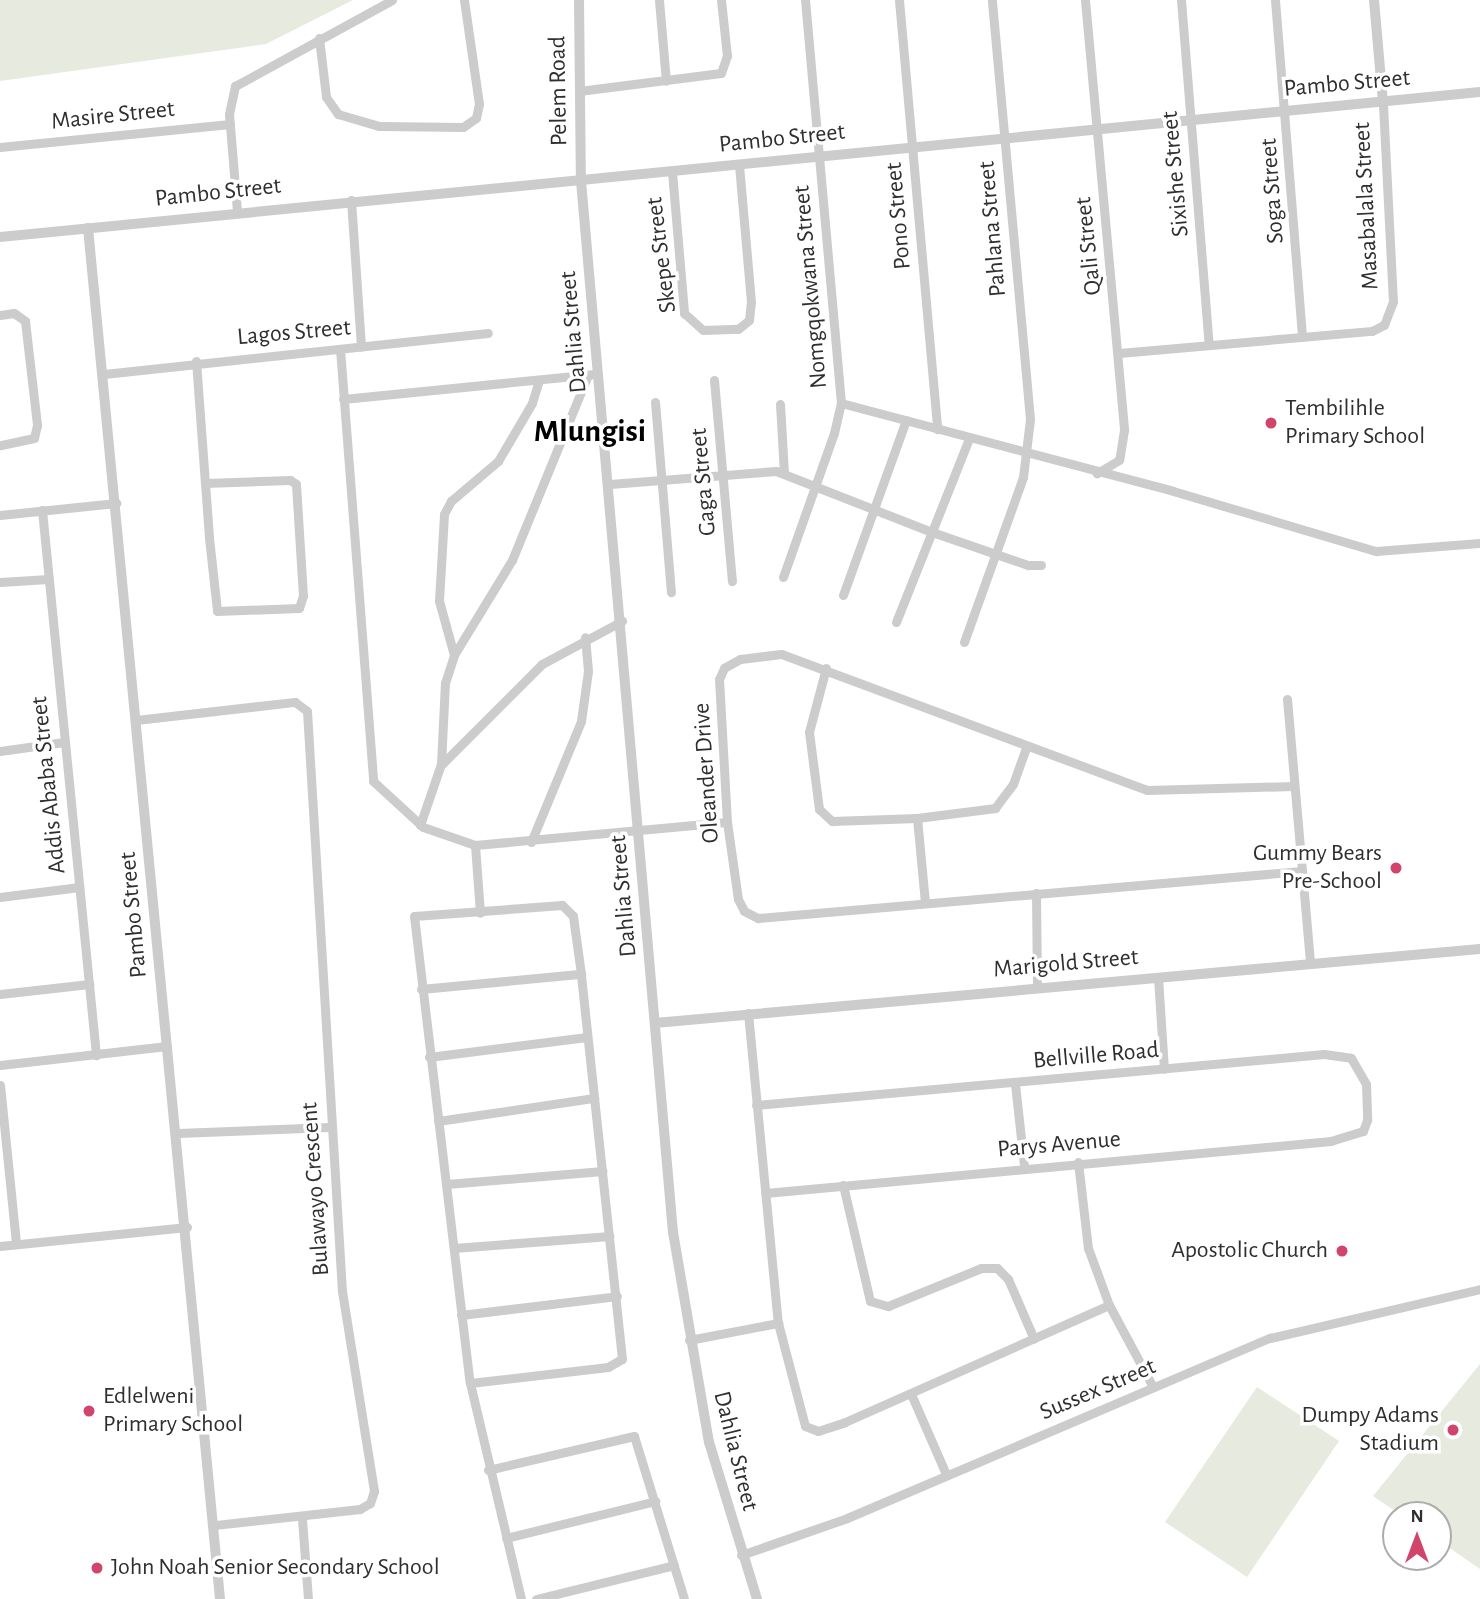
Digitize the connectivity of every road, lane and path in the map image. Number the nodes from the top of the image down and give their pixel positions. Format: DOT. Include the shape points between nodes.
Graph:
graph roads {
  1 [pos="392,0"];
  2 [pos="464,0"];
  3 [pos="579,0"];
  4 [pos="659,0"];
  5 [pos="721,0"];
  6 [pos="805,0"];
  7 [pos="899,0"];
  8 [pos="992,0"];
  9 [pos="1085,0"];
  10 [pos="1181,0"];
  11 [pos="1275,0"];
  12 [pos="1374,0"];
  13 [pos="318,38"];
  14 [pos="666,81"];
  15 [pos="579,91"];
  16 [pos="1480,92"];
  17 [pos="1383,103"];
  18 [pos="1287,111"];
  19 [pos="1192,120"];
  20 [pos="230,124"];
  21 [pos="1097,129"];
  22 [pos="1004,136"];
  23 [pos="912,146"];
  24 [pos="0,147"];
  25 [pos="819,158"];
  26 [pos="739,165"];
  27 [pos="672,172"];
  28 [pos="581,181"];
  29 [pos="351,200"];
  30 [pos="237,211"];
  31 [pos="88,228"];
  32 [pos="0,237"];
  33 [pos="0,315"];
  34 [pos="488,333"];
  35 [pos="1302,337"];
  36 [pos="1209,345"];
  37 [pos="360,346"];
  38 [pos="340,349"];
  39 [pos="1119,353"];
  40 [pos="196,361"];
  41 [pos="104,374"];
  42 [pos="594,374"];
  43 [pos="539,380"];
  44 [pos="714,380"];
  45 [pos="343,399"];
  46 [pos="655,402"];
  47 [pos="841,403"];
  48 [pos="780,404"];
  49 [pos="906,420"];
  50 [pos="937,429"];
  51 [pos="969,439"];
  52 [pos="0,445"];
  53 [pos="1028,454"];
  54 [pos="723,472"];
  55 [pos="784,473"];
  56 [pos="1096,473"];
  57 [pos="662,478"];
  58 [pos="205,483"];
  59 [pos="610,484"];
  60 [pos="817,484"];
  61 [pos="116,503"];
  62 [pos="876,509"];
  63 [pos="42,510"];
  64 [pos="0,515"];
  65 [pos="932,532"];
  66 [pos="1480,543"];
  67 [pos="998,554"];
  68 [pos="1041,565"];
  69 [pos="783,577"];
  70 [pos="48,579"];
  71 [pos="732,581"];
  72 [pos="0,582"];
  73 [pos="671,592"];
  74 [pos="843,595"];
  75 [pos="622,621"];
  76 [pos="895,621"];
  77 [pos="585,637"];
  78 [pos="964,642"];
  79 [pos="454,655"];
  80 [pos="826,668"];
  81 [pos="1287,699"];
  82 [pos="136,720"];
  83 [pos="64,743"];
  84 [pos="1027,745"];
  85 [pos="0,751"];
  86 [pos="441,764"];
  87 [pos="1293,786"];
  88 [pos="916,818"];
  89 [pos="727,822"];
  90 [pos="421,825"];
  91 [pos="640,832"];
  92 [pos="531,842"];
  93 [pos="475,845"];
  94 [pos="1302,871"];
  95 [pos="79,887"];
  96 [pos="1036,893"];
  97 [pos="0,897"];
  98 [pos="925,903"];
  99 [pos="480,913"];
  100 [pos="1480,949"];
  101 [pos="1310,964"];
  102 [pos="581,974"];
  103 [pos="1158,977"];
  104 [pos="89,984"];
  105 [pos="1037,986"];
  106 [pos="421,989"];
  107 [pos="0,994"];
  108 [pos="748,1013"];
  109 [pos="655,1023"];
  110 [pos="587,1037"];
  111 [pos="167,1046"];
  112 [pos="96,1055"];
  113 [pos="429,1057"];
  114 [pos="0,1065"];
  115 [pos="1164,1069"];
  116 [pos="1015,1084"];
  117 [pos="0,1085"];
  118 [pos="594,1098"];
  119 [pos="756,1104"];
  120 [pos="438,1121"];
  121 [pos="330,1127"];
  122 [pos="178,1133"];
  123 [pos="1356,1136"];
  124 [pos="1078,1162"];
  125 [pos="1024,1166"];
  126 [pos="602,1171"];
  127 [pos="447,1184"];
  128 [pos="843,1185"];
  129 [pos="765,1192"];
  130 [pos="187,1227"];
  131 [pos="610,1236"];
  132 [pos="16,1243"];
  133 [pos="0,1245"];
  134 [pos="454,1248"];
  135 [pos="1480,1289"];
  136 [pos="617,1296"];
  137 [pos="1109,1305"];
  138 [pos="461,1315"];
  139 [pos="778,1323"];
  140 [pos="1034,1339"];
  141 [pos="689,1340"];
  142 [pos="470,1383"];
  143 [pos="1153,1387"];
  144 [pos="911,1394"];
  145 [pos="488,1470"];
  146 [pos="946,1474"];
  147 [pos="656,1501"];
  148 [pos="302,1519"];
  149 [pos="214,1525"];
  150 [pos="506,1538"];
  151 [pos="741,1555"];
  152 [pos="674,1564"];
  153 [pos="220,1599"];
  154 [pos="309,1599"];
  155 [pos="521,1599"];
  156 [pos="536,1599"];
  157 [pos="684,1599"];
  158 [pos="757,1599"];
  1 -- 13 [label="street"];
  2 -- 13 [label="street" via="478,82 478,114 472,123 439,129 348,119 327,101"];
  3 -- 15 [label="street, Pelem Road"];
  4 -- 14 [label="street"];
  5 -- 14 [label="street" via="725,69 716,75"];
  6 -- 25 [label="street, Nomgqokwana Street"];
  7 -- 23 [label="street, Pono Street"];
  8 -- 22 [label="street, Pahlana Street"];
  9 -- 21 [label="street, Qali Street"];
  10 -- 19 [label="street, Sixishe Street"];
  11 -- 18 [label="street, Soga Street"];
  12 -- 17 [label="street, Masabalala Street"];
  13 -- 20 [label="street" via="239,82 231,95"];
  14 -- 15 [label="street"];
  15 -- 28 [label="street, Pelem Road"];
  16 -- 17 [label="street, Pambo Street"];
  17 -- 18 [label="street, Pambo Street"];
  17 -- 35 [label="street, Masabalala Street" via="1393,302 1384,326 1372,331"];
  18 -- 19 [label="street, Pambo Street"];
  18 -- 35 [label="street, Soga Street"];
  19 -- 21 [label="street, Pambo Street"];
  19 -- 36 [label="street, Sixishe Street"];
  20 -- 24 [label="street, Masire Street"];
  20 -- 30 [label="street"];
  21 -- 22 [label="street, Pambo Street"];
  21 -- 39 [label="street, Qali Street"];
  22 -- 23 [label="street, Pambo Street"];
  22 -- 53 [label="street, Pahlana Street" via="1030,419"];
  23 -- 25 [label="street, Pambo Street"];
  23 -- 50 [label="street, Pono Street"];
  25 -- 26 [label="street, Pambo Street"];
  25 -- 47 [label="street, Nomgqokwana Street"];
  26 -- 27 [label="street, Pambo Street"];
  26 -- 27 [label="street, Skepe Street" via="751,302 749,320 738,329 703,330 684,313"];
  27 -- 28 [label="street, Pambo Street"];
  28 -- 29 [label="street, Pambo Street"];
  28 -- 42 [label="street, Dahlia Street"];
  29 -- 30 [label="street, Pambo Street"];
  29 -- 37 [label="street"];
  30 -- 31 [label="street, Pambo Street"];
  31 -- 32 [label="street, Pambo Street"];
  31 -- 41 [label="street, Pambo Street"];
  33 -- 52 [label="street" via="14,313 25,321 37,425 34,438"];
  34 -- 37 [label="street, Lagos Street"];
  35 -- 36 [label="street"];
  36 -- 39 [label="street"];
  37 -- 38 [label="street, Lagos Street"];
  38 -- 40 [label="street, Lagos Street"];
  38 -- 45 [label="street"];
  39 -- 56 [label="street, Qali Street" via="1123,448 1113,467"];
  40 -- 41 [label="street, Lagos Street"];
  40 -- 58 [label="street"];
  41 -- 61 [label="street, Pambo Street"];
  42 -- 43 [label="street"];
  42 -- 59 [label="street, Dahlia Street"];
  42 -- 79 [label="street" via="512,560"];
  43 -- 45 [label="street"];
  43 -- 79 [label="street" via="499,461 451,501 444,514 439,601"];
  44 -- 54 [label="street, Gaga Street"];
  45 -- 90 [label="street" via="370,768 373,781"];
  46 -- 57 [label="street"];
  47 -- 49 [label="street"];
  47 -- 60 [label="street"];
  48 -- 55 [label="street"];
  49 -- 50 [label="street"];
  49 -- 62 [label="street"];
  50 -- 51 [label="street"];
  51 -- 53 [label="street"];
  51 -- 65 [label="street"];
  53 -- 56 [label="street"];
  53 -- 67 [label="street, Pahlana Street"];
  54 -- 55 [label="street"];
  54 -- 57 [label="street"];
  54 -- 71 [label="street, Gaga Street"];
  55 -- 60 [label="street"];
  56 -- 66 [label="street" via="1196,497 1376,551"];
  57 -- 59 [label="street"];
  57 -- 73 [label="street"];
  58 -- 58 [label="street" via="217,611 299,608 303,596 296,485 290,480"];
  59 -- 75 [label="street, Dahlia Street"];
  60 -- 62 [label="street"];
  60 -- 69 [label="street"];
  61 -- 63 [label="street"];
  61 -- 82 [label="street, Pambo Street"];
  62 -- 65 [label="street"];
  62 -- 74 [label="street"];
  63 -- 64 [label="street"];
  63 -- 70 [label="street, Addis Ababa Street"];
  65 -- 67 [label="street"];
  65 -- 76 [label="street"];
  67 -- 68 [label="street"];
  67 -- 78 [label="street, Pahlana Street"];
  70 -- 72 [label="street"];
  70 -- 83 [label="street, Addis Ababa Street"];
  75 -- 77 [label="street"];
  75 -- 91 [label="street, Dahlia Street"];
  77 -- 86 [label="street" via="542,664"];
  77 -- 92 [label="street" via="588,671 581,721"];
  79 -- 86 [label="street" via="445,683"];
  80 -- 84 [label="street, Oleander Drive"];
  80 -- 88 [label="street" via="809,732 819,809 832,821"];
  80 -- 89 [label="street, Oleander Drive" via="794,657 763,654 740,659 721,672"];
  81 -- 87 [label="street"];
  82 -- 111 [label="street, Pambo Street"];
  82 -- 121 [label="street, Bulawayo Crescent" via="295,702 307,711"];
  83 -- 85 [label="street"];
  83 -- 95 [label="street, Addis Ababa Street"];
  84 -- 87 [label="street, Oleander Drive" via="1157,792"];
  84 -- 88 [label="street" via="1013,784 995,808"];
  86 -- 90 [label="street"];
  87 -- 94 [label="street"];
  88 -- 98 [label="street"];
  89 -- 91 [label="street"];
  89 -- 98 [label="street, Oleander Drive" via="738,899 749,915 758,918"];
  90 -- 93 [label="street"];
  91 -- 92 [label="street"];
  91 -- 109 [label="street, Dahlia Street"];
  92 -- 93 [label="street"];
  93 -- 99 [label="street"];
  94 -- 96 [label="street, Oleander Drive"];
  94 -- 101 [label="street"];
  95 -- 97 [label="street"];
  95 -- 104 [label="street, Addis Ababa Street"];
  96 -- 98 [label="street, Oleander Drive"];
  96 -- 105 [label="street"];
  99 -- 102 [label="street" via="568,908"];
  99 -- 106 [label="street" via="414,916"];
  100 -- 101 [label="street, Marigold Street"];
  101 -- 103 [label="street, Marigold Street"];
  102 -- 106 [label="street"];
  102 -- 110 [label="street"];
  103 -- 105 [label="street, Marigold Street"];
  103 -- 115 [label="street"];
  104 -- 107 [label="street"];
  104 -- 112 [label="street, Addis Ababa Street"];
  105 -- 108 [label="street, Marigold Street"];
  106 -- 113 [label="street"];
  108 -- 109 [label="street, Marigold Street"];
  108 -- 119 [label="street"];
  109 -- 141 [label="street, Dahlia Street" via="672,1219"];
  110 -- 113 [label="street"];
  110 -- 118 [label="street"];
  111 -- 112 [label="street"];
  111 -- 122 [label="street, Pambo Street"];
  112 -- 114 [label="street"];
  113 -- 120 [label="street"];
  115 -- 116 [label="street, Bellville Road"];
  115 -- 123 [label="street, Bellville Road" via="1324,1054 1351,1058 1364,1073 1368,1110 1366,1126"];
  116 -- 119 [label="street, Bellville Road"];
  116 -- 125 [label="street"];
  117 -- 132 [label="street"];
  118 -- 120 [label="street"];
  118 -- 126 [label="street"];
  119 -- 129 [label="street"];
  120 -- 127 [label="street"];
  121 -- 122 [label="street"];
  121 -- 148 [label="street, Bulawayo Crescent" via="342,1291 374,1492 370,1503 360,1509"];
  122 -- 130 [label="street, Pambo Street"];
  123 -- 124 [label="street, Parys Avenue"];
  124 -- 125 [label="street, Parys Avenue"];
  124 -- 137 [label="street" via="1088,1248"];
  125 -- 128 [label="street, Parys Avenue"];
  126 -- 127 [label="street"];
  126 -- 131 [label="street"];
  127 -- 134 [label="street"];
  128 -- 129 [label="street, Parys Avenue"];
  128 -- 140 [label="street" via="870,1301 888,1306 981,1268 997,1268 1008,1279"];
  129 -- 139 [label="street"];
  130 -- 132 [label="street"];
  130 -- 149 [label="street, Pambo Street"];
  131 -- 134 [label="street"];
  131 -- 136 [label="street"];
  132 -- 133 [label="street"];
  134 -- 138 [label="street"];
  135 -- 143 [label="street, Sussex Street" via="1293,1331"];
  136 -- 138 [label="street"];
  136 -- 142 [label="street" via="619,1363"];
  137 -- 140 [label="street"];
  137 -- 143 [label="street"];
  138 -- 142 [label="street"];
  139 -- 141 [label="street"];
  139 -- 144 [label="street" via="798,1414 805,1426 818,1431 828,1428"];
  140 -- 144 [label="street"];
  141 -- 151 [label="street, Dahlia Street" via="709,1443"];
  142 -- 145 [label="street"];
  143 -- 146 [label="street, Sussex Street"];
  144 -- 146 [label="street"];
  145 -- 147 [label="street" via="634,1436"];
  145 -- 150 [label="street"];
  146 -- 151 [label="street, Sussex Street" via="847,1518"];
  147 -- 150 [label="street"];
  147 -- 152 [label="street"];
  148 -- 149 [label="street, Bulawayo Crescent"];
  148 -- 154 [label="street"];
  149 -- 153 [label="street, Pambo Street"];
  150 -- 155 [label="street"];
  151 -- 158 [label="street, Dahlia Street"];
  152 -- 156 [label="street"];
  152 -- 157 [label="street"];
}
